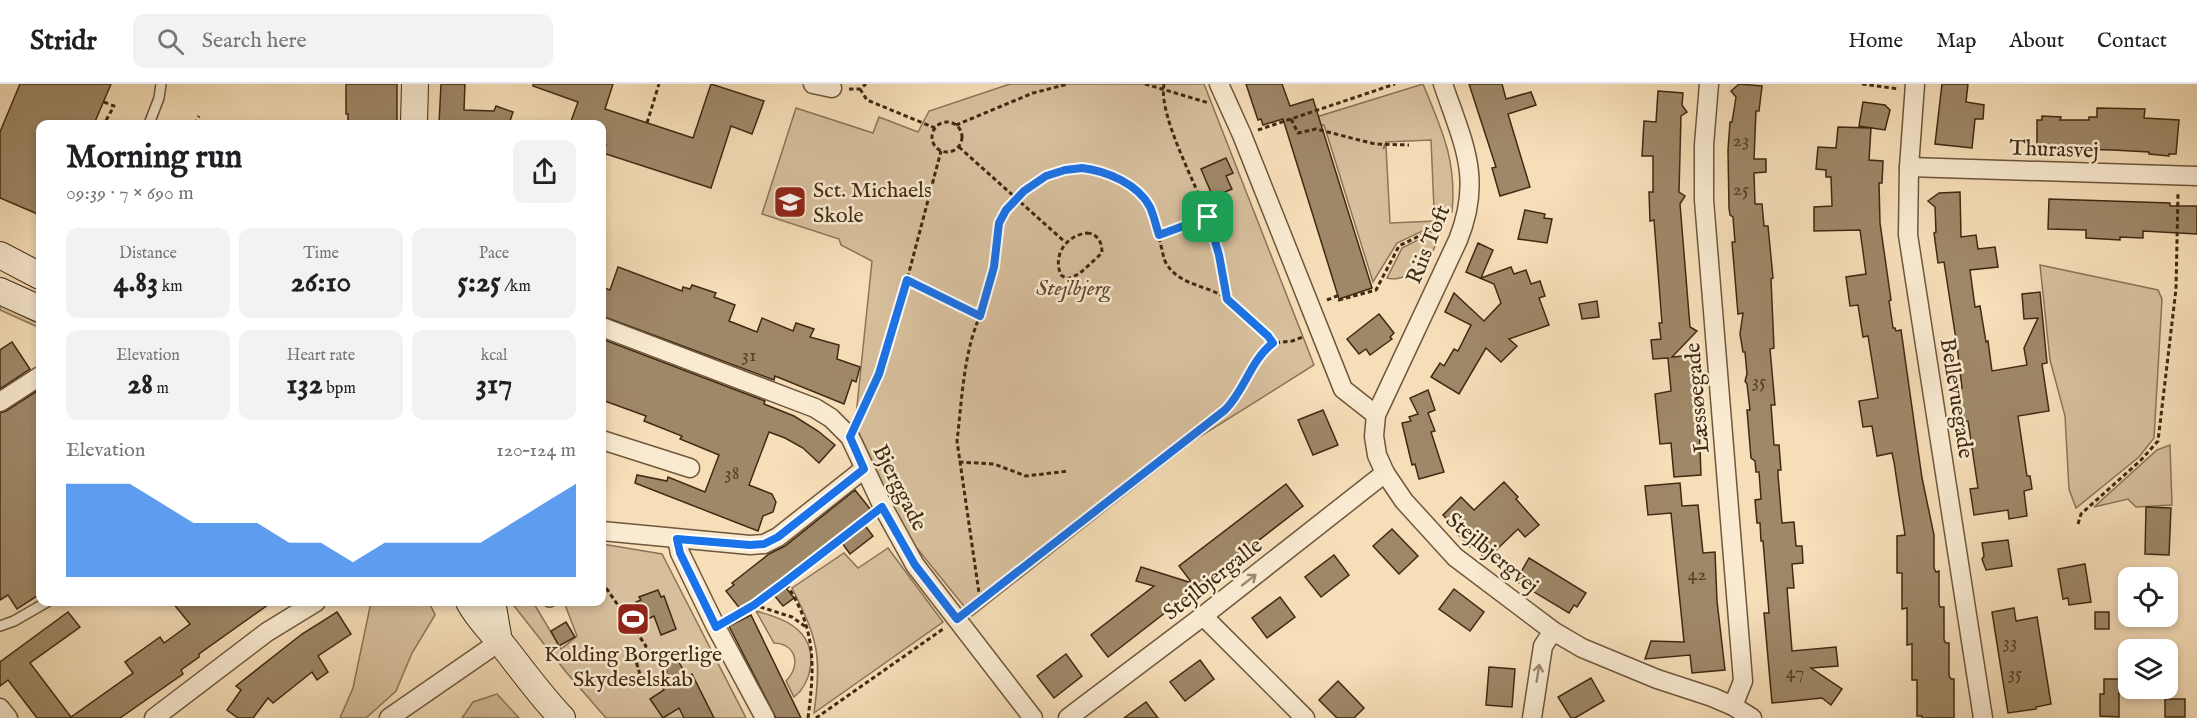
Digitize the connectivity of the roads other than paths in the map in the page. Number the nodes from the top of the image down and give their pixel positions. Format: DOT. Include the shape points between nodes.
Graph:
graph roads {
  1 [pos="161,84"];
  2 [pos="415,84"];
  3 [pos="813,84"];
  4 [pos="1443,84"];
  5 [pos="1709,84"];
  6 [pos="1915,87"];
  7 [pos="840,88"];
  8 [pos="1221,91"];
  9 [pos="151,120"];
  10 [pos="414,120"];
  11 [pos="1909,167"];
  12 [pos="2197,176"];
  13 [pos="0,255"];
  14 [pos="36,274"];
  15 [pos="0,291"];
  16 [pos="36,307"];
  17 [pos="606,329"];
  18 [pos="36,379"];
  19 [pos="0,402"];
  20 [pos="1376,415"];
  21 [pos="606,441"];
  22 [pos="690,468"];
  23 [pos="864,469"];
  24 [pos="1385,473"];
  25 [pos="606,531"];
  26 [pos="677,539"];
  27 [pos="40,606"];
  28 [pos="309,606"];
  29 [pos="471,606"];
  30 [pos="492,606"];
  31 [pos="1203,616"];
  32 [pos="0,626"];
  33 [pos="1552,631"];
  34 [pos="499,642"];
  35 [pos="1732,705"];
  36 [pos="0,708"];
  37 [pos="8,718"];
  38 [pos="155,718"];
  39 [pos="389,718"];
  40 [pos="562,718"];
  41 [pos="765,718"];
  42 [pos="1033,718"];
  43 [pos="1068,718"];
  44 [pos="1305,718"];
  45 [pos="1532,718"];
  46 [pos="1752,718"];
  47 [pos="1983,718"];
  1 -- 9 [label="lane"];
  2 -- 10 [label="street"];
  3 -- 7 [label="street"];
  4 -- 20 [label="street, Riis Toft" via="1470,171 1466,220"];
  5 -- 35 [label="street, Læssøegade" via="1704,200 1743,681"];
  6 -- 11 [label="street, Bellevuegade"];
  8 -- 20 [label="street" via="1343,389"];
  11 -- 12 [label="street, Thurasvej"];
  11 -- 47 [label="street, Bellevuegade" via="1908,235"];
  13 -- 14 [label="street"];
  15 -- 16 [label="street"];
  17 -- 23 [label="street, Bjerggade" via="815,408 850,437"];
  18 -- 19 [label="street"];
  20 -- 24 [label="street, Stejlbjergvej" via="1374,436"];
  21 -- 22 [label="street"];
  23 -- 26 [label="street" via="764,544"];
  23 -- 42 [label="street, Bjerggade" via="915,565"];
  31 -- 24 [label="street, Stejlbjergalle, one-way"];
  24 -- 33 [label="street, Stejlbjergvej" via="1404,501 1455,557"];
  25 -- 26 [label="street"];
  26 -- 41 [label="street" via="716,627"];
  27 -- 32 [label="lane"];
  28 -- 38 [label="street" via="267,632"];
  29 -- 34 [label="street"];
  30 -- 34 [label="street"];
  31 -- 43 [label="street, Stejlbjergalle"];
  31 -- 44 [label="street"];
  33 -- 35 [label="street, Stejlbjergvej" via="1617,664"];
  45 -- 33 [label="street, one-way" via="1543,646"];
  34 -- 39 [label="street"];
  34 -- 40 [label="street"];
  35 -- 46 [label="street, Stejlbjergvej"];
  36 -- 37 [label="street"];
}
